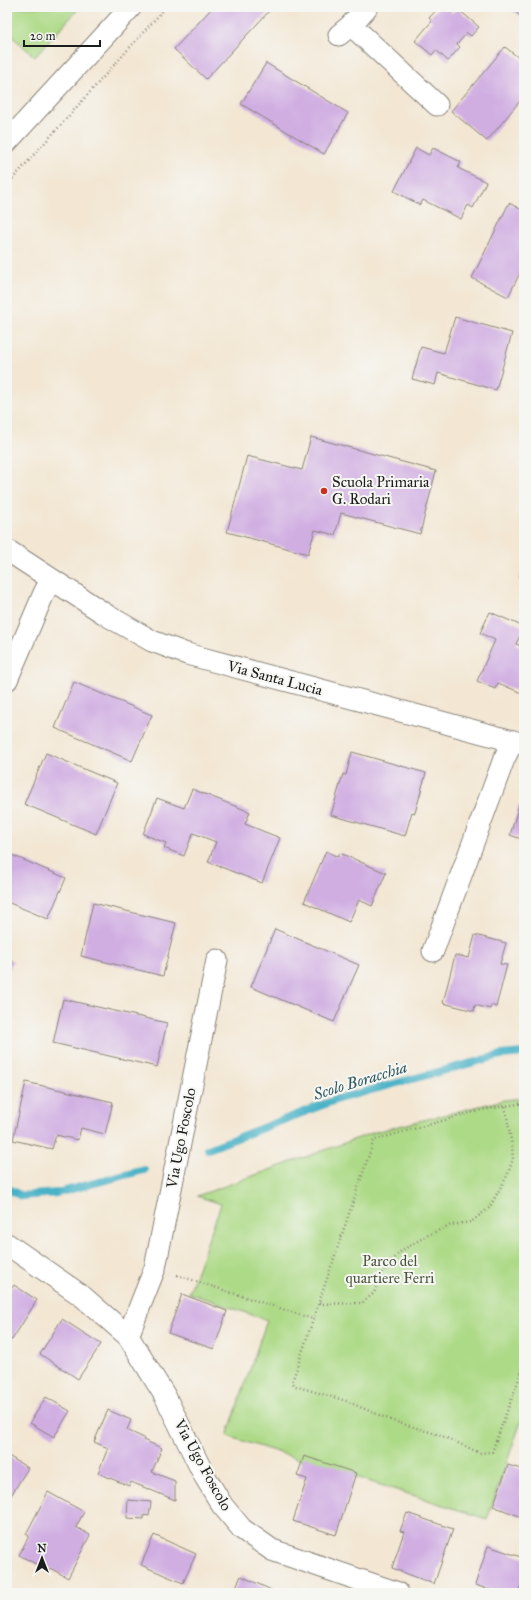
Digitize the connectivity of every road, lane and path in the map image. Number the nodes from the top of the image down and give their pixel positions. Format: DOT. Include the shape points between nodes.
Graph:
graph roads {
  1 [pos="131,7"];
  2 [pos="166,7"];
  3 [pos="367,7"];
  4 [pos="438,105"];
  5 [pos="7,142"];
  6 [pos="7,185"];
  7 [pos="7,550"];
  8 [pos="52,580"];
  9 [pos="7,680"];
  10 [pos="519,742"];
  11 [pos="433,951"];
  12 [pos="217,960"];
  13 [pos="524,1103"];
  14 [pos="505,1105"];
  15 [pos="7,1244"];
  16 [pos="155,1268"];
  17 [pos="319,1304"];
  18 [pos="313,1320"];
  19 [pos="128,1336"];
  20 [pos="524,1365"];
  21 [pos="398,1593"];
  1 -- 5 [label="street"];
  2 -- 6 [label="path"];
  3 -- 4 [label="street" via="345,30"];
  7 -- 8 [label="street, Via Santa Lucia"];
  8 -- 9 [label="street"];
  8 -- 10 [label="street, Via Santa Lucia" via="152,641 187,654"];
  10 -- 11 [label="street, Via Santa Lucia" via="504,759"];
  12 -- 16 [label="street, Via Ugo Foscolo"];
  13 -- 14 [label="path"];
  14 -- 17 [label="path" via="374,1140"];
  14 -- 17 [label="path" via="513,1158 507,1176 489,1208 470,1222 434,1232 401,1251 382,1272 374,1293 362,1303"];
  15 -- 19 [label="street, Via Ugo Foscolo" via="82,1296"];
  16 -- 18 [label="path"];
  16 -- 19 [label="street, Via Ugo Foscolo"];
  17 -- 18 [label="path"];
  18 -- 20 [label="path" via="292,1382 295,1386 346,1401 393,1421 440,1435 480,1453 492,1452"];
  19 -- 21 [label="street, Via Ugo Foscolo" via="165,1396 222,1505 242,1529 272,1550"];
}
